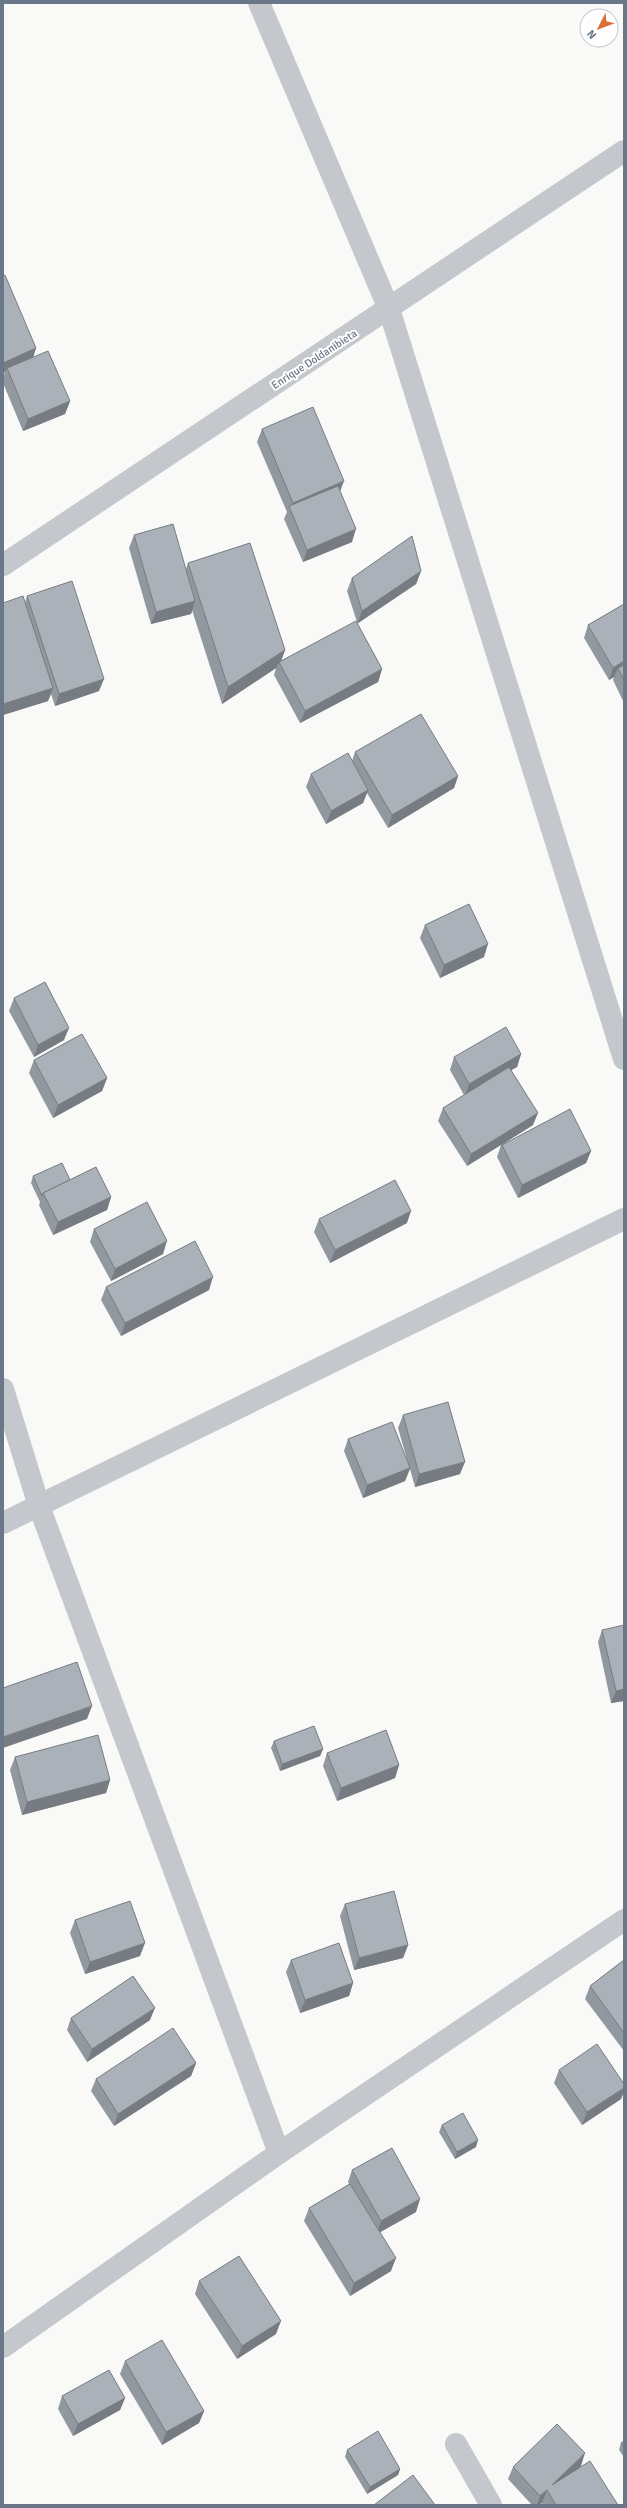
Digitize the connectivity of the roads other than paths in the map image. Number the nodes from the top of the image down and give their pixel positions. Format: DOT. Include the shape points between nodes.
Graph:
graph roads {
  1 [pos="258,3"];
  2 [pos="624,150"];
  3 [pos="389,309"];
  4 [pos="3,565"];
  5 [pos="624,1059"];
  6 [pos="624,1219"];
  7 [pos="3,1389"];
  8 [pos="39,1506"];
  9 [pos="3,1523"];
  10 [pos="624,1920"];
  11 [pos="279,2153"];
  12 [pos="3,2347"];
  13 [pos="456,2444"];
  14 [pos="491,2505"];
  1 -- 3 [label="street"];
  2 -- 3 [label="street, Enrique Doldanibieta"];
  3 -- 4 [label="street, Enrique Doldanibieta"];
  3 -- 5 [label="street"];
  6 -- 8 [label="street"];
  7 -- 8 [label="street"];
  8 -- 9 [label="street"];
  8 -- 11 [label="street"];
  10 -- 11 [label="street"];
  11 -- 12 [label="street"];
  13 -- 14 [label="street"];
}
